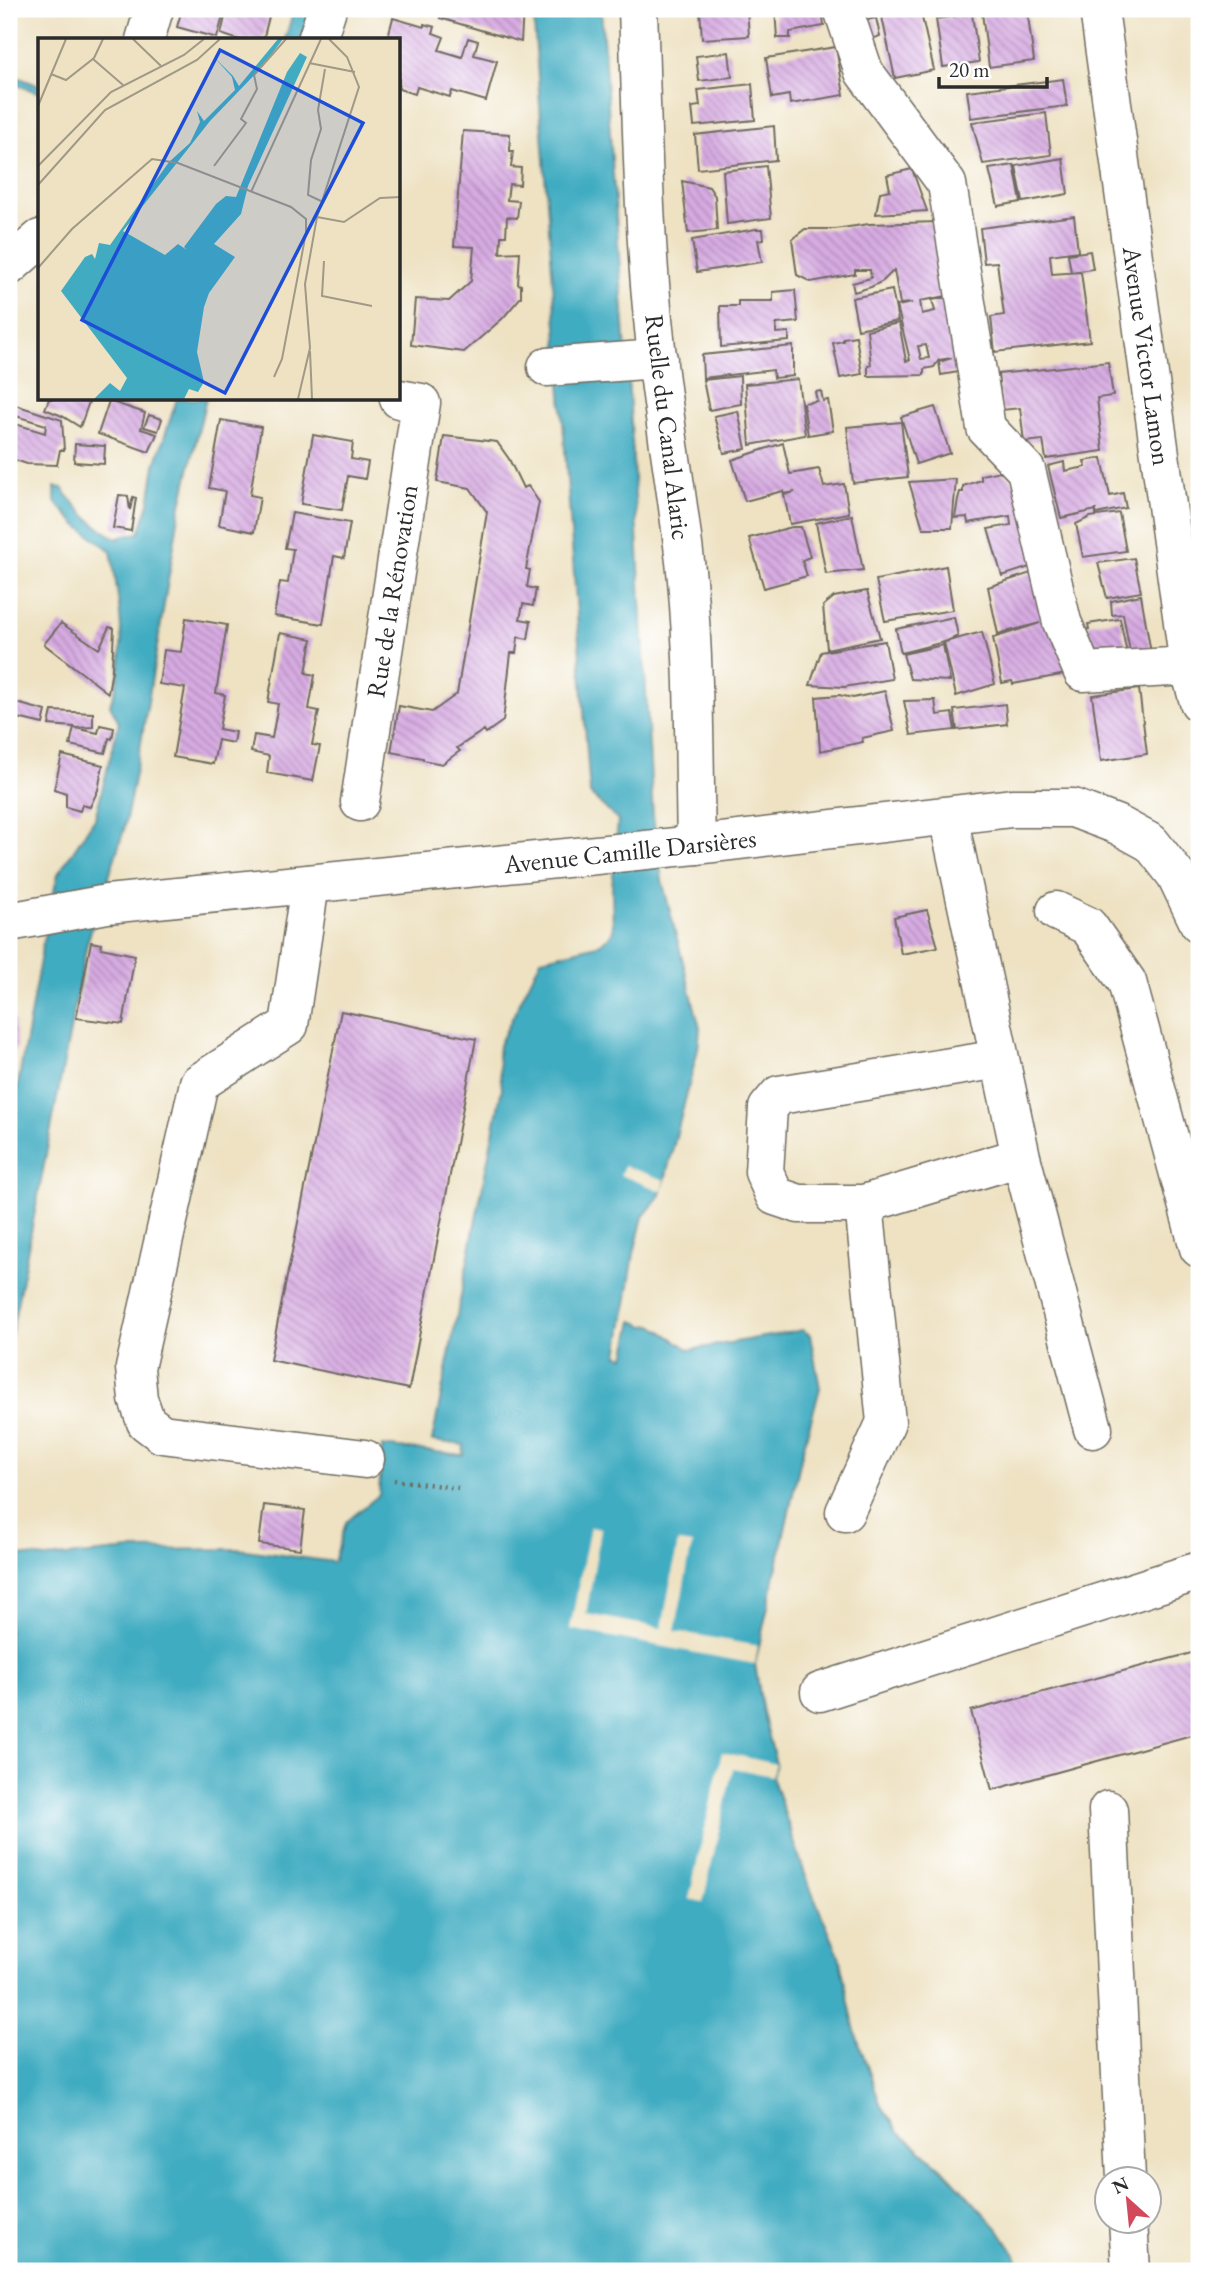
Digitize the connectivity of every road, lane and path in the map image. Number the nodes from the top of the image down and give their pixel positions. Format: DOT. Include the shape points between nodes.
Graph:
graph roads {
  1 [pos="154,9"];
  2 [pos="327,9"];
  3 [pos="638,9"];
  4 [pos="843,9"];
  5 [pos="1099,9"];
  6 [pos="146,38"];
  7 [pos="318,38"];
  8 [pos="38,241"];
  9 [pos="9,266"];
  10 [pos="643,360"];
  11 [pos="547,367"];
  12 [pos="401,399"];
  13 [pos="1189,666"];
  14 [pos="1199,702"];
  15 [pos="360,802"];
  16 [pos="948,816"];
  17 [pos="696,845"];
  18 [pos="310,884"];
  19 [pos="1056,911"];
  20 [pos="21,919"];
  21 [pos="1199,923"];
  22 [pos="1000,1059"];
  23 [pos="1021,1157"];
  24 [pos="863,1204"];
  25 [pos="1199,1248"];
  26 [pos="1093,1429"];
  27 [pos="379,1469"];
  28 [pos="458,1489"];
  29 [pos="845,1512"];
  30 [pos="1199,1572"];
  31 [pos="820,1692"];
  32 [pos="1108,1810"];
  33 [pos="1125,2164"];
  34 [pos="1129,2234"];
  35 [pos="1130,2271"];
  1 -- 6 [label="street"];
  2 -- 7 [label="street"];
  3 -- 10 [label="street, Ruelle du Canal Alaric" via="644,179"];
  4 -- 13 [label="street" via="864,72 947,184 986,428 1026,470 1062,622 1083,672"];
  5 -- 13 [label="street, Avenue Victor Lamon"];
  8 -- 9 [label="street"];
  10 -- 11 [label="street"];
  10 -- 17 [label="street, Ruelle du Canal Alaric" via="675,479 687,581 695,705"];
  12 -- 15 [label="street, Rue de la Rénovation" via="421,403"];
  13 -- 14 [label="street, Avenue Victor Lamon"];
  16 -- 17 [label="street, Avenue Camille Darsières"];
  16 -- 21 [label="street, Avenue Camille Darsières" via="1012,808 1073,808 1118,825 1151,843 1176,875"];
  16 -- 22 [label="street"];
  17 -- 18 [label="street, Avenue Camille Darsières"];
  18 -- 20 [label="street, Avenue Camille Darsières" via="107,904"];
  18 -- 27 [label="street" via="289,1025 200,1083 135,1368 138,1399 146,1422 162,1434"];
  19 -- 25 [label="street" via="1088,926 1126,982"];
  22 -- 23 [label="street"];
  22 -- 24 [label="street" via="779,1094 768,1108 764,1172 775,1196 799,1204"];
  23 -- 24 [label="street"];
  23 -- 26 [label="street"];
  24 -- 29 [label="street" via="887,1422"];
  27 -- 28 [label="path"];
  30 -- 31 [label="street"];
  32 -- 33 [label="street"];
  34 -- 35 [label="street"];
}
